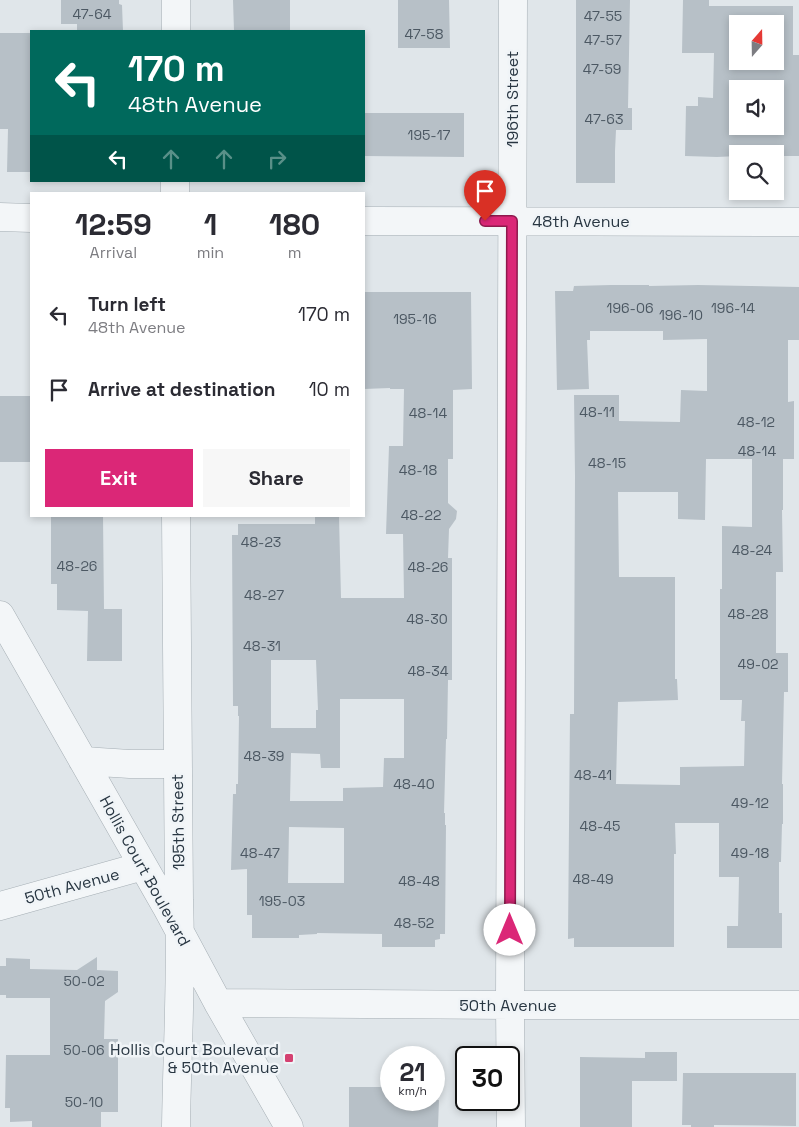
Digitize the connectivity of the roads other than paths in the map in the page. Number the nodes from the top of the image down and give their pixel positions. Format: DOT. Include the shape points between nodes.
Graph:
graph roads {
  1 [pos="176,0"];
  2 [pos="512,0"];
  3 [pos="176,30"];
  4 [pos="0,217"];
  5 [pos="30,218"];
  6 [pos="365,221"];
  7 [pos="512,221"];
  8 [pos="799,222"];
  9 [pos="176,517"];
  10 [pos="0,615"];
  11 [pos="83,761"];
  12 [pos="177,764"];
  13 [pos="143,866"];
  14 [pos="0,906"];
  15 [pos="180,932"];
  16 [pos="218,1003"];
  17 [pos="510,1005"];
  18 [pos="799,1005"];
  19 [pos="176,1127"];
  20 [pos="289,1127"];
  21 [pos="511,1127"];
  1 -- 3 [label="street"];
  2 -- 7 [label="street, 196th Street"];
  4 -- 5 [label="street"];
  6 -- 7 [label="street, 48th Avenue"];
  7 -- 8 [label="street, 48th Avenue"];
  7 -- 17 [label="street, 196th Street"];
  9 -- 12 [label="street, 195th Street"];
  10 -- 11 [label="street, Hollis Court Boulevard"];
  11 -- 12 [label="street"];
  11 -- 13 [label="street, Hollis Court Boulevard"];
  12 -- 15 [label="street, 195th Street"];
  13 -- 14 [label="street, 50th Avenue"];
  13 -- 15 [label="street, Hollis Court Boulevard"];
  15 -- 16 [label="street, Hollis Court Boulevard"];
  15 -- 19 [label="street, 195th Street"];
  16 -- 17 [label="street, 50th Avenue"];
  16 -- 20 [label="street, Hollis Court Boulevard"];
  17 -- 18 [label="street, 50th Avenue"];
  17 -- 21 [label="street, 196th Street"];
}
